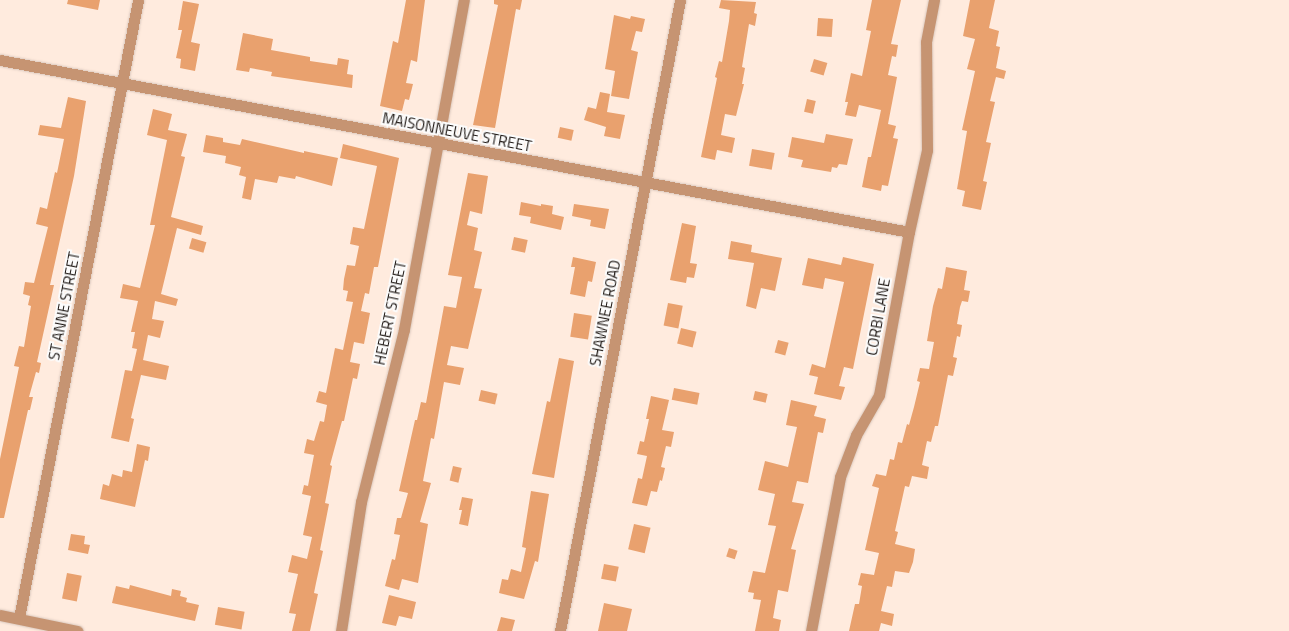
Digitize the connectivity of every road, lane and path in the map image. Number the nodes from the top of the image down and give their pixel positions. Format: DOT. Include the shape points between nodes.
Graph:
graph roads {
  1 [pos="138,0"];
  2 [pos="464,0"];
  3 [pos="680,0"];
  4 [pos="934,0"];
  5 [pos="0,60"];
  6 [pos="122,82"];
  7 [pos="438,143"];
  8 [pos="645,184"];
  9 [pos="909,232"];
  10 [pos="0,615"];
  11 [pos="19,618"];
  12 [pos="77,631"];
  13 [pos="341,631"];
  14 [pos="560,631"];
  15 [pos="810,631"];
  1 -- 6 [label="street, ST ANNE STREET"];
  2 -- 7 [label="street, HEBERT STREET"];
  3 -- 8 [label="street, SHAWNEE ROAD"];
  4 -- 9 [label="street, CORBI LANE" via="926,42 927,150"];
  5 -- 6 [label="street, MAISONNEUVE STREET"];
  6 -- 7 [label="street, MAISONNEUVE STREET"];
  6 -- 11 [label="street, ST ANNE STREET"];
  7 -- 8 [label="street, MAISONNEUVE STREET"];
  7 -- 13 [label="street, HEBERT STREET" via="404,329 361,502"];
  8 -- 9 [label="street, MAISONNEUVE STREET"];
  8 -- 14 [label="street, SHAWNEE ROAD"];
  9 -- 15 [label="street, CORBI LANE" via="879,394 856,435 840,477"];
  10 -- 11 [label="street"];
  11 -- 12 [label="street"];
}
